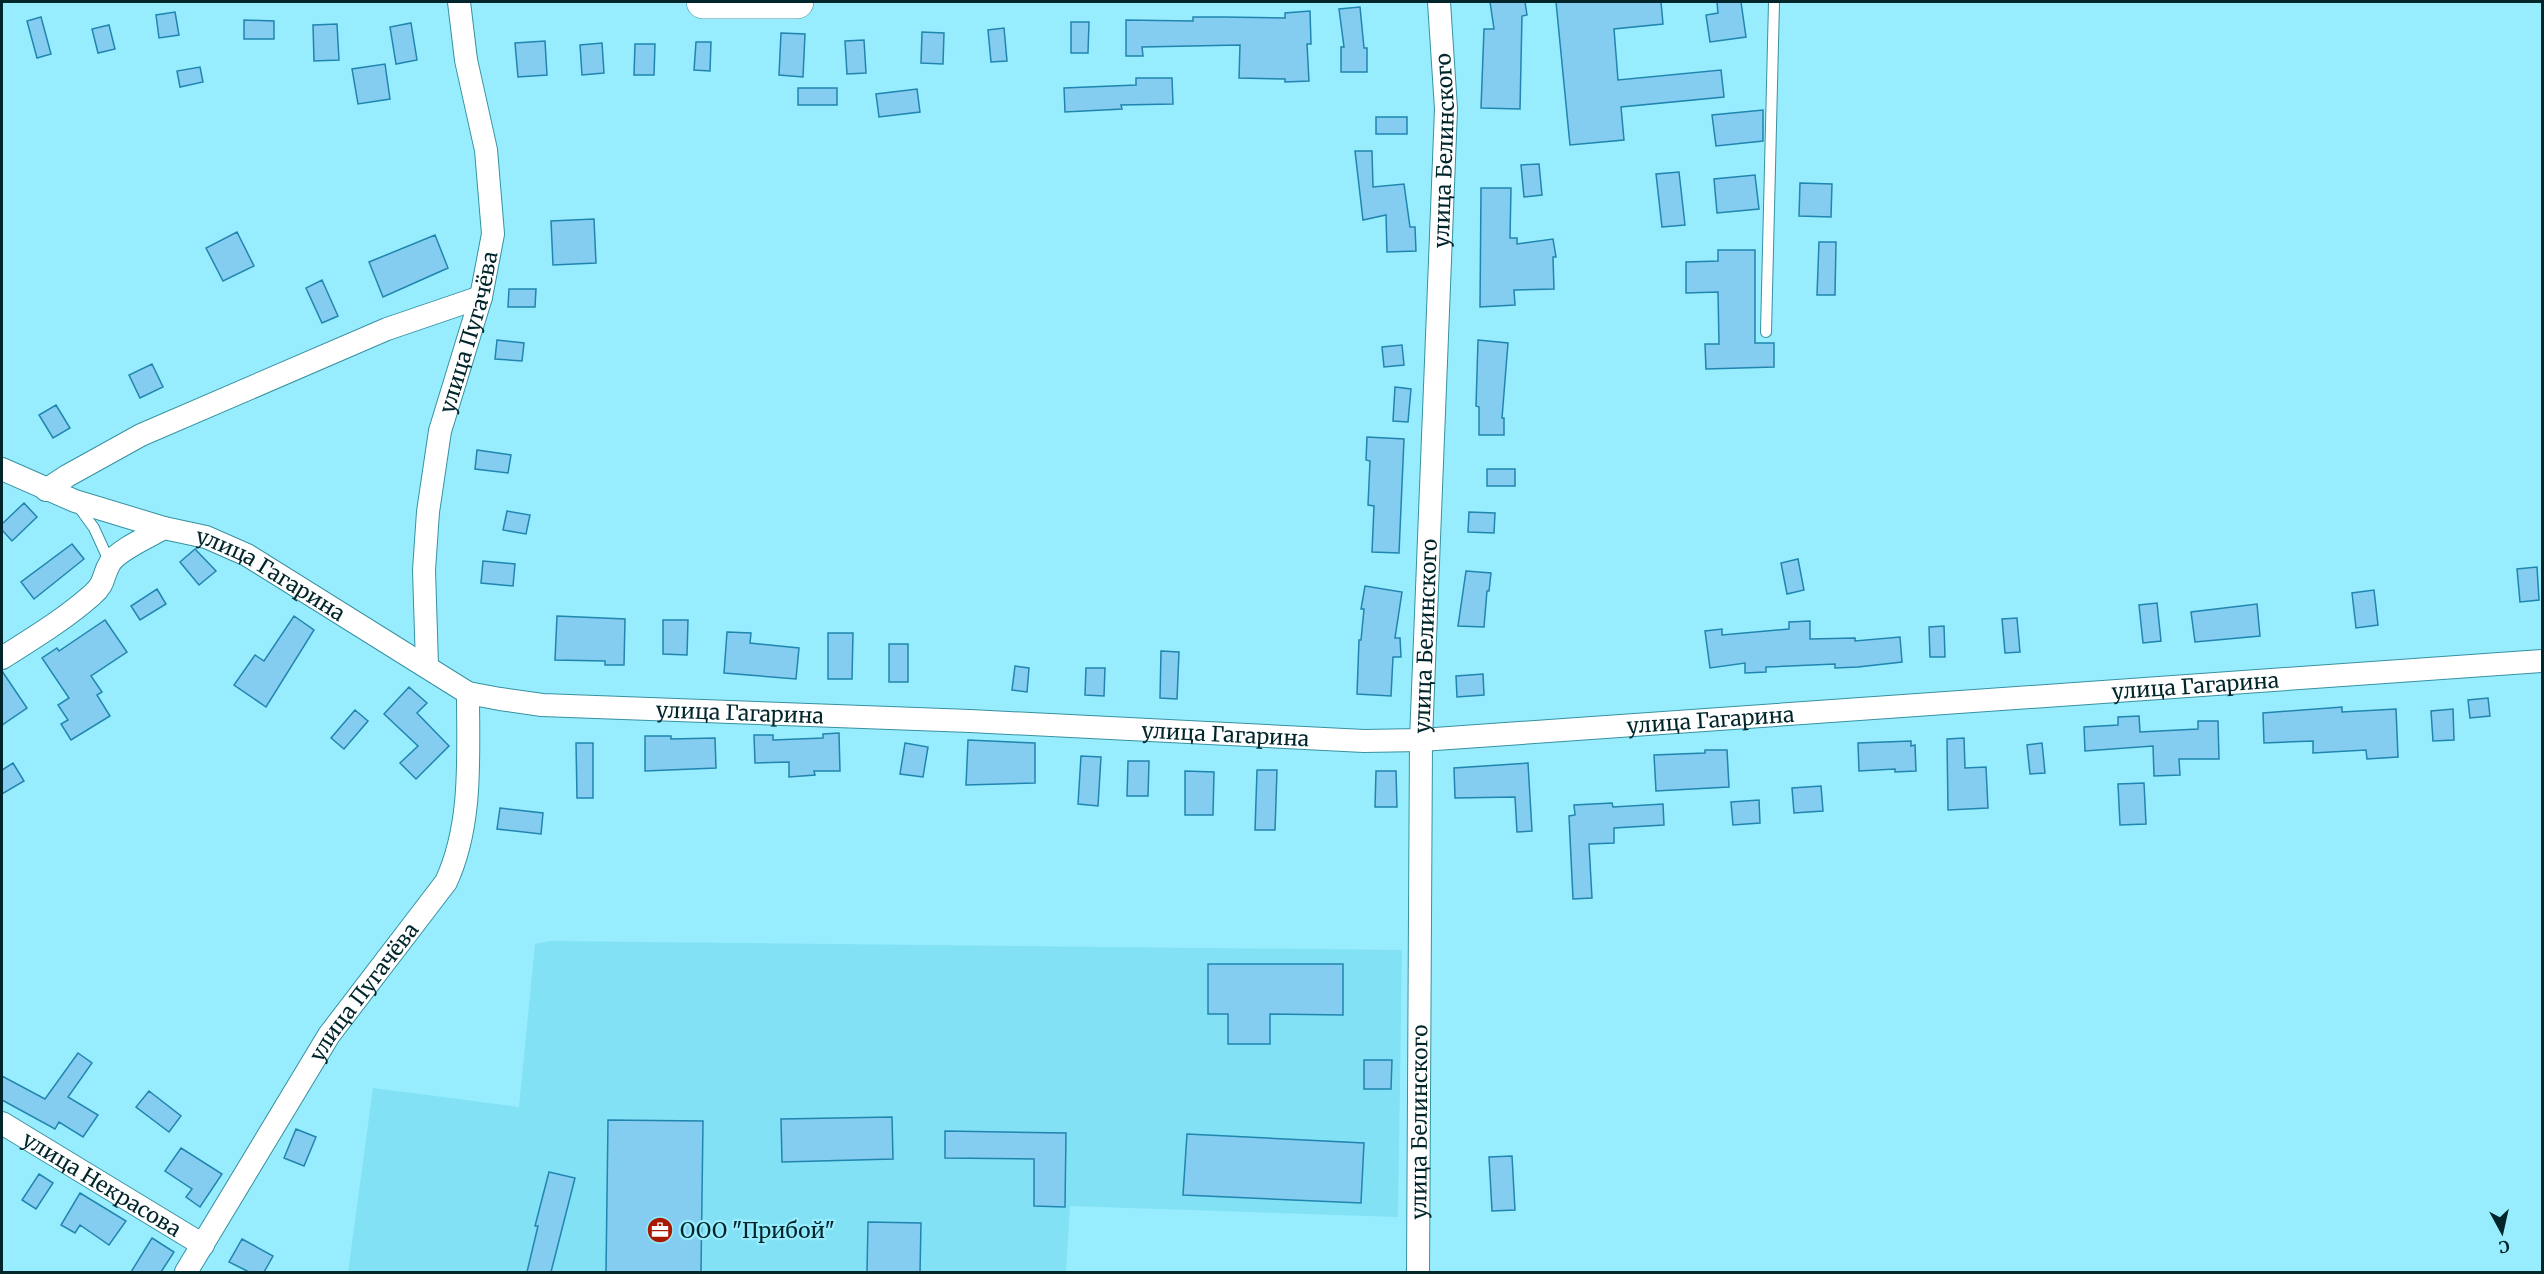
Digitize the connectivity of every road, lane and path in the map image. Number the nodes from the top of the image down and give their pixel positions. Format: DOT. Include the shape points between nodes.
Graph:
graph roads {
  1 [pos="459,2"];
  2 [pos="703,2"];
  3 [pos="797,2"];
  4 [pos="1439,2"];
  5 [pos="1774,2"];
  6 [pos="481,297"];
  7 [pos="1766,332"];
  8 [pos="2,469"];
  9 [pos="46,490"];
  10 [pos="75,501"];
  11 [pos="164,528"];
  12 [pos="110,563"];
  13 [pos="2,658"];
  14 [pos="2542,661"];
  15 [pos="427,665"];
  16 [pos="468,693"];
  17 [pos="1421,740"];
  18 [pos="2,1123"];
  19 [pos="203,1245"];
  20 [pos="186,1272"];
  21 [pos="1418,1272"];
  1 -- 6 [label="street, улица Пугачёва" via="466,60 486,150 494,234"];
  2 -- 3 [label="main road"];
  4 -- 17 [label="street, улица Белинского" via="1446,109"];
  5 -- 7 [label="lane"];
  6 -- 9 [label="street" via="387,329 141,435"];
  6 -- 15 [label="street, улица Пугачёва" via="440,431 428,512 424,570"];
  8 -- 9 [label="street, улица Гагарина"];
  9 -- 10 [label="street, улица Гагарина"];
  10 -- 11 [label="street, улица Гагарина"];
  10 -- 12 [label="lane" via="94,528"];
  11 -- 12 [label="street"];
  11 -- 15 [label="street, улица Гагарина" via="206,537 247,555"];
  12 -- 13 [label="street" via="105,581 93,594"];
  14 -- 17 [label="street, улица Гагарина"];
  15 -- 16 [label="street, улица Гагарина"];
  16 -- 17 [label="street, улица Гагарина" via="542,705 1364,741"];
  16 -- 19 [label="street, улица Пугачёва" via="466,806 456,862 446,882 328,1035"];
  17 -- 21 [label="street, улица Белинского"];
  18 -- 19 [label="street, улица Некрасова"];
  19 -- 20 [label="street, улица Пугачёва"];
}
